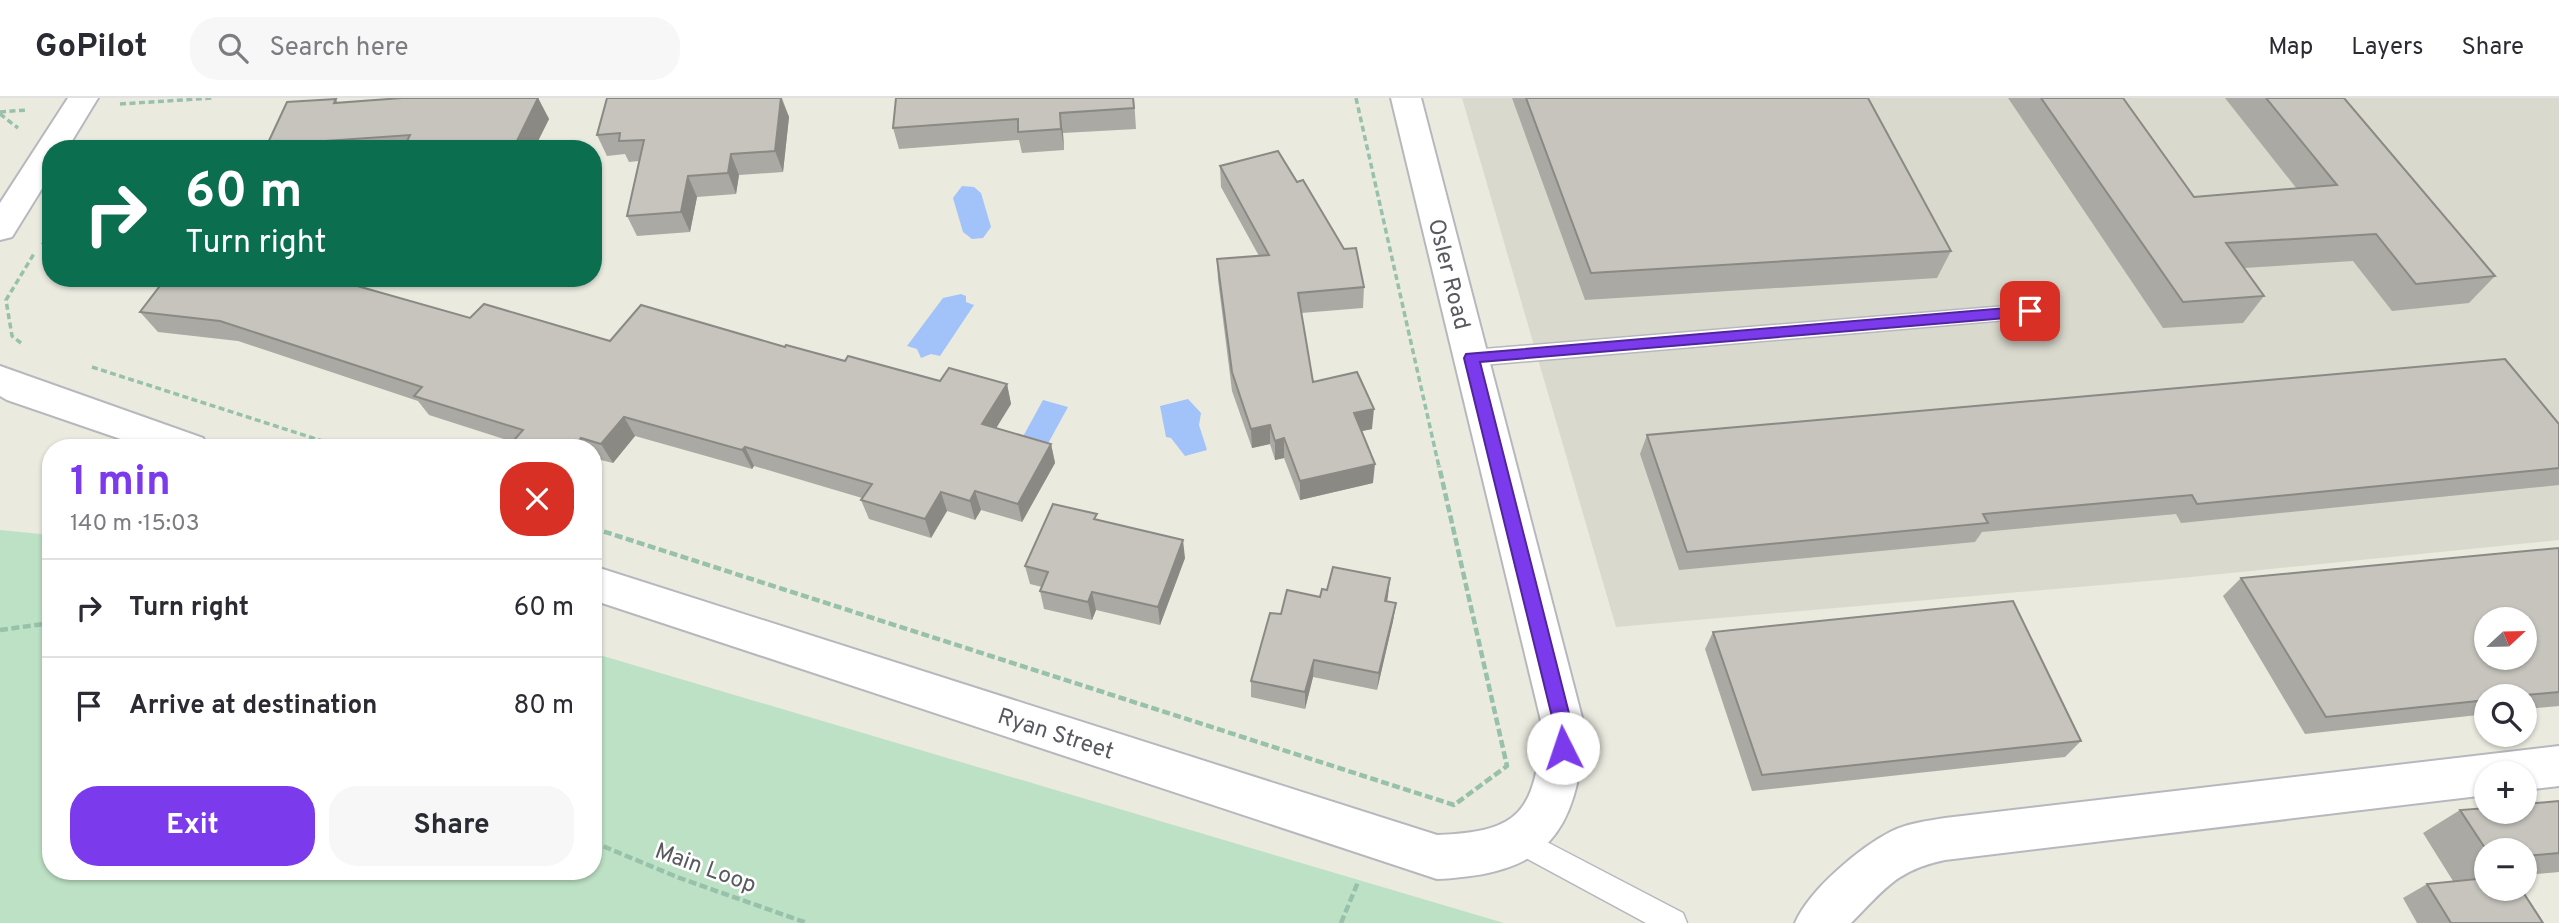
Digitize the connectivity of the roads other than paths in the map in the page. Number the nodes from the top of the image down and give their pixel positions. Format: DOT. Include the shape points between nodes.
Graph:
graph roads {
  1 [pos="83,98"];
  2 [pos="1406,98"];
  3 [pos="56,140"];
  4 [pos="42,163"];
  5 [pos="0,229"];
  6 [pos="2030,311"];
  7 [pos="1471,358"];
  8 [pos="0,380"];
  9 [pos="164,439"];
  10 [pos="602,586"];
  11 [pos="2559,766"];
  12 [pos="2537,769"];
  13 [pos="2474,777"];
  14 [pos="1520,841"];
  15 [pos="1673,923"];
  16 [pos="1818,923"];
  1 -- 3 [label="street"];
  2 -- 7 [label="street, Osler Road"];
  4 -- 5 [label="street"];
  6 -- 7 [label="lane"];
  7 -- 14 [label="street, Osler Road" via="1564,729 1554,800 1543,821"];
  8 -- 9 [label="street"];
  10 -- 14 [label="street, Ryan Street" via="1437,857 1475,858"];
  11 -- 12 [label="street"];
  13 -- 16 [label="street" via="1909,846 1879,864"];
  14 -- 15 [label="lane"];
}
